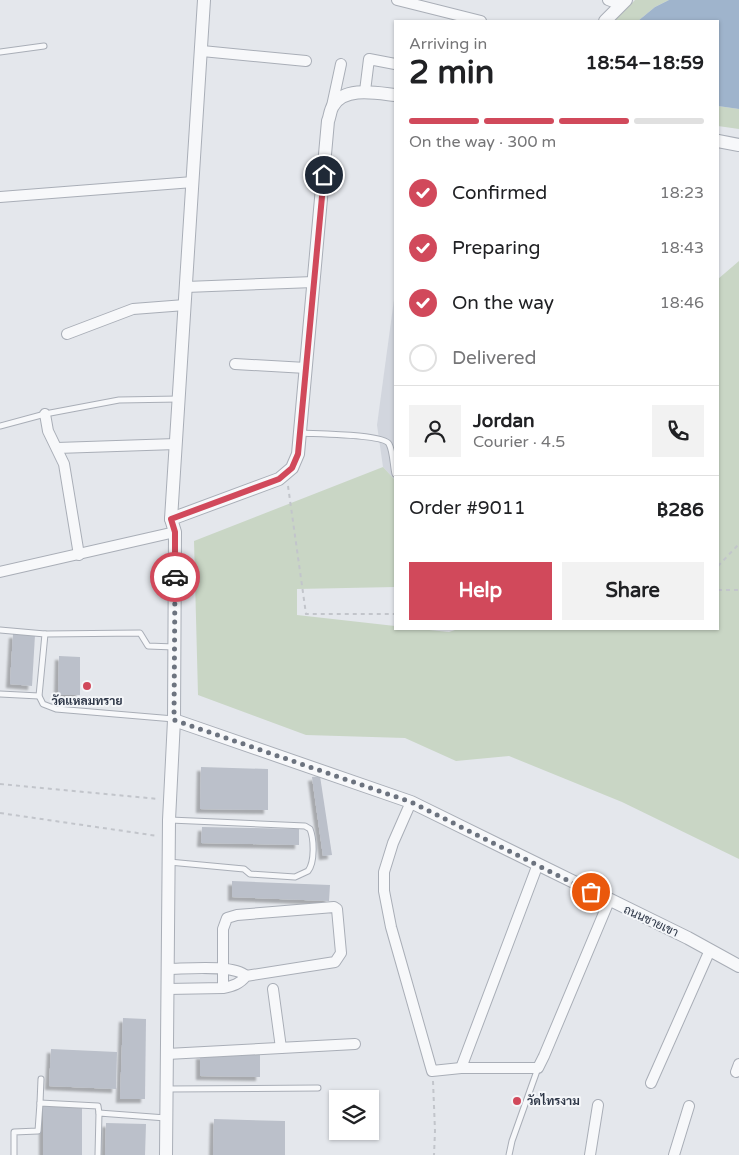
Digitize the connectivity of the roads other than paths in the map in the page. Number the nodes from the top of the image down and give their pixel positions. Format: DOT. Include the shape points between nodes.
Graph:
graph roads {
  1 [pos="204,0"];
  2 [pos="397,0"];
  3 [pos="608,0"];
  4 [pos="623,2"];
  5 [pos="477,20"];
  6 [pos="606,20"];
  7 [pos="44,46"];
  8 [pos="202,51"];
  9 [pos="0,52"];
  10 [pos="306,61"];
  11 [pos="341,64"];
  12 [pos="394,64"];
  13 [pos="365,91"];
  14 [pos="394,95"];
  15 [pos="332,106"];
  16 [pos="719,141"];
  17 [pos="739,145"];
  18 [pos="193,182"];
  19 [pos="0,197"];
  20 [pos="314,282"];
  21 [pos="186,287"];
  22 [pos="185,305"];
  23 [pos="67,334"];
  24 [pos="235,364"];
  25 [pos="306,368"];
  26 [pos="179,399"];
  27 [pos="45,414"];
  28 [pos="0,426"];
  29 [pos="300,433"];
  30 [pos="176,444"];
  31 [pos="57,448"];
  32 [pos="394,469"];
  33 [pos="171,519"];
  34 [pos="175,532"];
  35 [pos="79,555"];
  36 [pos="0,572"];
  37 [pos="0,630"];
  38 [pos="44,634"];
  39 [pos="175,647"];
  40 [pos="0,694"];
  41 [pos="39,696"];
  42 [pos="174,720"];
  43 [pos="411,802"];
  44 [pos="169,820"];
  45 [pos="169,862"];
  46 [pos="538,864"];
  47 [pos="609,900"];
  48 [pos="710,950"];
  49 [pos="739,966"];
  50 [pos="168,969"];
  51 [pos="222,969"];
  52 [pos="246,976"];
  53 [pos="223,988"];
  54 [pos="167,989"];
  55 [pos="273,989"];
  56 [pos="355,1044"];
  57 [pos="281,1048"];
  58 [pos="167,1054"];
  59 [pos="461,1068"];
  60 [pos="538,1068"];
  61 [pos="41,1079"];
  62 [pos="651,1083"];
  63 [pos="318,1088"];
  64 [pos="166,1089"];
  65 [pos="40,1103"];
  66 [pos="598,1105"];
  67 [pos="689,1106"];
  68 [pos="98,1113"];
  69 [pos="166,1118"];
  70 [pos="14,1155"];
  71 [pos="98,1155"];
  72 [pos="166,1155"];
  73 [pos="509,1155"];
  74 [pos="590,1155"];
  75 [pos="674,1155"];
  1 -- 8 [label="street"];
  2 -- 5 [label="street"];
  3 -- 4 [label="street"];
  4 -- 6 [label="street"];
  7 -- 9 [label="lane"];
  8 -- 10 [label="street"];
  8 -- 18 [label="street"];
  11 -- 15 [label="street"];
  12 -- 13 [label="street" via="369,60"];
  13 -- 14 [label="street"];
  13 -- 15 [label="street" via="341,96"];
  15 -- 20 [label="street"];
  16 -- 17 [label="street"];
  18 -- 19 [label="street"];
  18 -- 21 [label="street"];
  20 -- 21 [label="street"];
  20 -- 25 [label="street"];
  21 -- 22 [label="street"];
  22 -- 23 [label="street" via="133,309"];
  22 -- 26 [label="street"];
  24 -- 25 [label="street"];
  25 -- 29 [label="street"];
  26 -- 27 [label="lane" via="119,400"];
  26 -- 30 [label="street"];
  27 -- 28 [label="lane"];
  27 -- 31 [label="street" via="48,431"];
  29 -- 32 [label="lane" via="359,435 386,440"];
  29 -- 33 [label="street" via="298,454 292,468 279,479"];
  30 -- 31 [label="street"];
  30 -- 33 [label="street"];
  31 -- 35 [label="street" via="66,473"];
  33 -- 34 [label="street"];
  34 -- 35 [label="street"];
  34 -- 39 [label="street"];
  35 -- 36 [label="street"];
  37 -- 38 [label="lane"];
  38 -- 39 [label="lane" via="140,633 148,646"];
  38 -- 41 [label="lane"];
  39 -- 42 [label="street"];
  40 -- 41 [label="lane"];
  41 -- 42 [label="lane" via="43,704 56,709"];
  42 -- 43 [label="street, ถนนชายเขา"];
  42 -- 44 [label="street"];
  43 -- 46 [label="street, ถนนชายเขา"];
  43 -- 59 [label="street" via="384,872 384,891 391,927 432,1071"];
  44 -- 45 [label="street"];
  44 -- 45 [label="lane" via="305,826 312,834 312,862 308,871 295,877"];
  45 -- 50 [label="street"];
  46 -- 47 [label="street, ถนนชายเขา"];
  46 -- 59 [label="street"];
  47 -- 48 [label="street, ถนนชายเขา"];
  47 -- 60 [label="street"];
  48 -- 49 [label="street, ถนนชายเขา"];
  48 -- 62 [label="street"];
  50 -- 51 [label="street"];
  50 -- 54 [label="street"];
  51 -- 52 [label="street"];
  51 -- 52 [label="street" via="223,929 228,917 334,907 337,910 341,952 335,962"];
  51 -- 53 [label="street"];
  52 -- 53 [label="street" via="240,983"];
  53 -- 54 [label="street"];
  54 -- 58 [label="street"];
  55 -- 57 [label="street"];
  56 -- 57 [label="street"];
  57 -- 58 [label="street"];
  58 -- 64 [label="street"];
  59 -- 60 [label="street"];
  60 -- 73 [label="lane"];
  61 -- 65 [label="lane"];
  63 -- 64 [label="lane"];
  64 -- 69 [label="street"];
  65 -- 68 [label="lane" via="98,1106"];
  65 -- 70 [label="lane" via="38,1131 14,1132"];
  66 -- 74 [label="street"];
  67 -- 75 [label="street"];
  68 -- 69 [label="lane"];
  68 -- 71 [label="lane"];
  69 -- 72 [label="street"];
}
